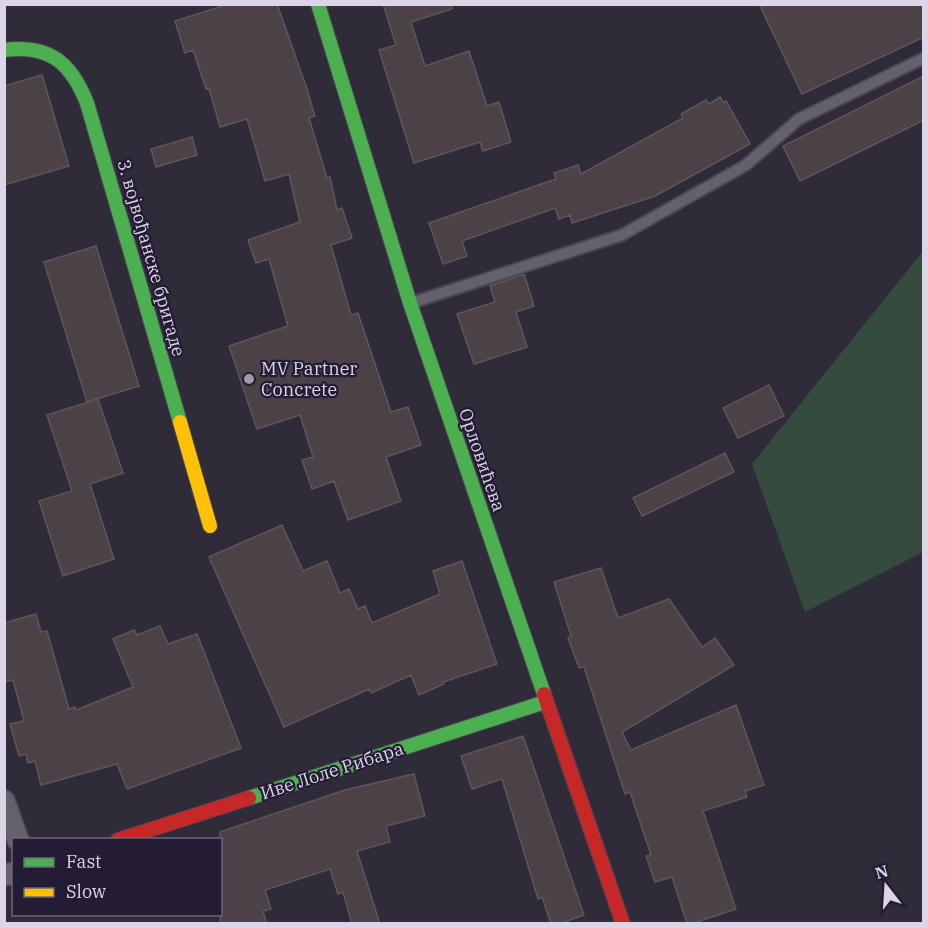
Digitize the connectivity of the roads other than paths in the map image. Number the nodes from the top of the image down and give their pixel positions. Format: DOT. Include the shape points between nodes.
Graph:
graph roads {
  1 [pos="318,4"];
  2 [pos="4,50"];
  3 [pos="924,58"];
  4 [pos="410,303"];
  5 [pos="210,526"];
  6 [pos="545,702"];
  7 [pos="4,801"];
  8 [pos="17,838"];
  9 [pos="124,838"];
  10 [pos="623,924"];
  1 -- 4 [label="street, Орловићева"];
  2 -- 5 [label="street, 3. војвођанске бригаде" via="31,50 56,60 75,75 87,103"];
  3 -- 4 [label="lane" via="799,119 746,165 622,236"];
  4 -- 6 [label="street, Орловићева"];
  6 -- 9 [label="street, Иве Лоле Рибара"];
  6 -- 10 [label="street, Орловићева"];
  7 -- 8 [label="street"];
}
